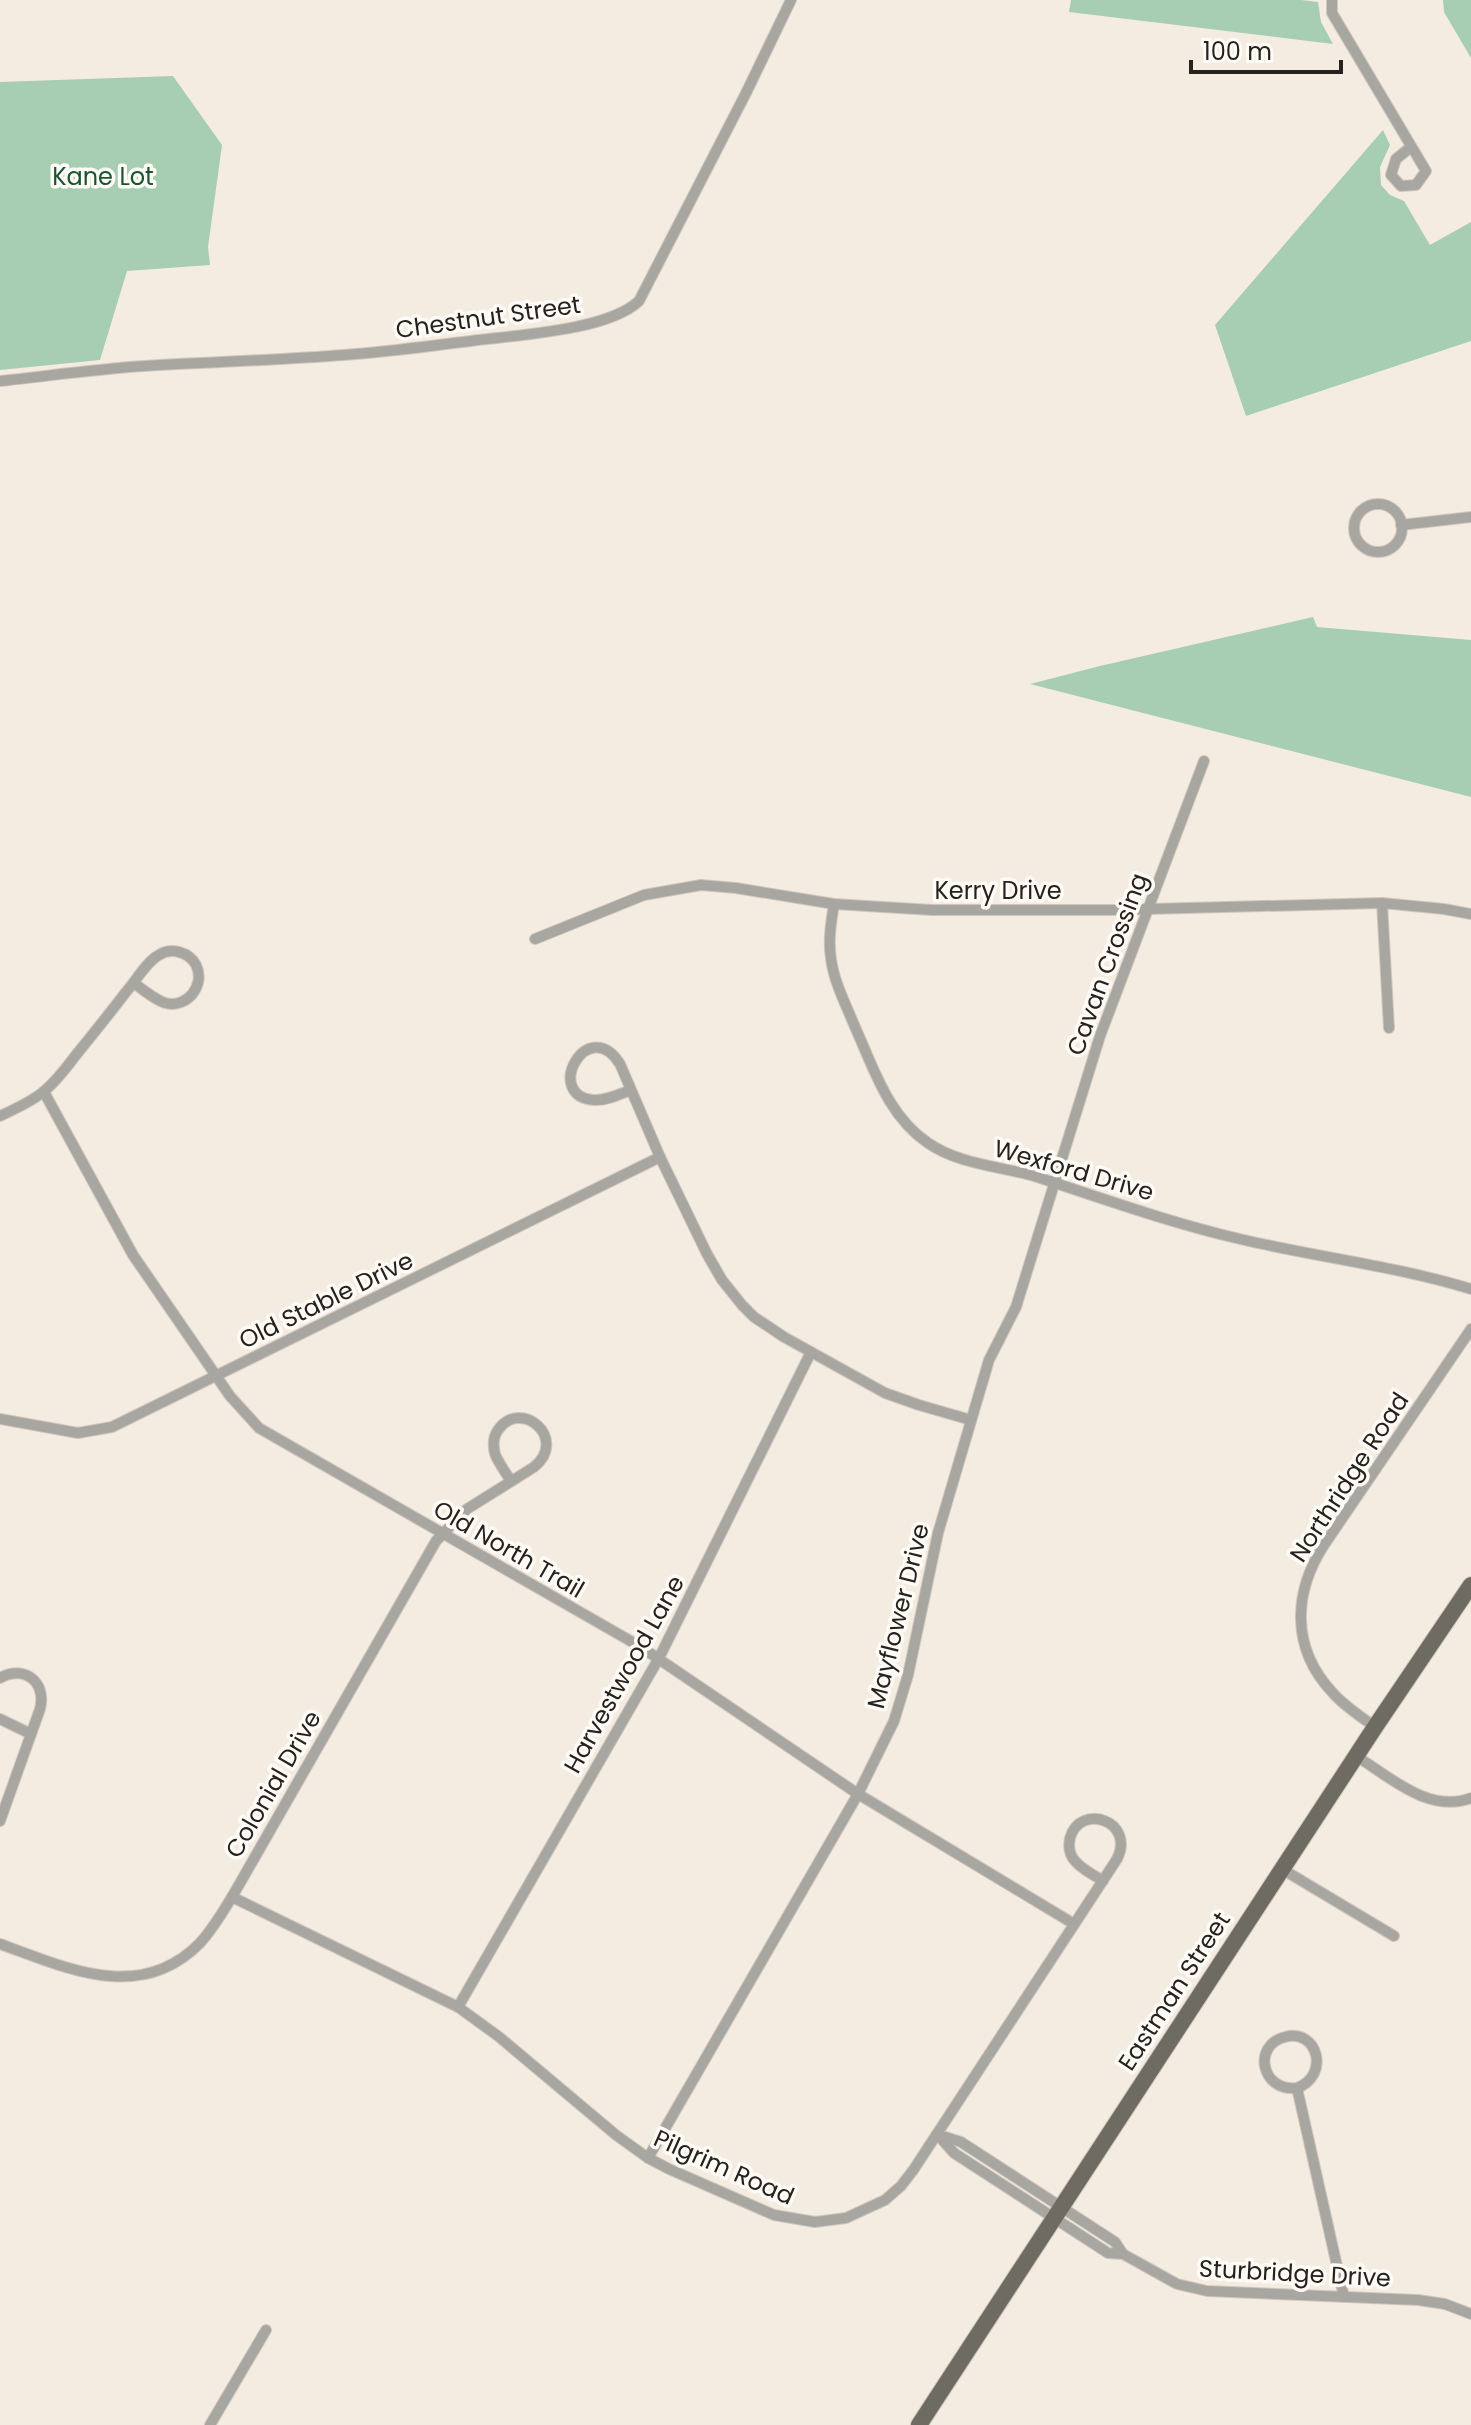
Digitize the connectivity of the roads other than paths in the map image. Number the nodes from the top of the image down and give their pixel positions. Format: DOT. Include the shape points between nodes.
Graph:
graph roads {
  1 [pos="791,0"];
  2 [pos="1332,0"];
  3 [pos="1411,147"];
  4 [pos="0,381"];
  5 [pos="1471,517"];
  6 [pos="1401,525"];
  7 [pos="1204,761"];
  8 [pos="1382,903"];
  9 [pos="834,904"];
  10 [pos="1148,909"];
  11 [pos="1471,914"];
  12 [pos="535,939"];
  13 [pos="134,983"];
  14 [pos="1389,1028"];
  15 [pos="631,1090"];
  16 [pos="44,1092"];
  17 [pos="0,1116"];
  18 [pos="660,1157"];
  19 [pos="1053,1183"];
  20 [pos="1471,1289"];
  21 [pos="1471,1329"];
  22 [pos="811,1352"];
  23 [pos="216,1376"];
  24 [pos="0,1419"];
  25 [pos="971,1420"];
  26 [pos="511,1481"];
  27 [pos="442,1534"];
  28 [pos="1471,1585"];
  29 [pos="659,1658"];
  30 [pos="0,1678"];
  31 [pos="0,1719"];
  32 [pos="1375,1727"];
  33 [pos="31,1734"];
  34 [pos="1356,1756"];
  35 [pos="858,1794"];
  36 [pos="1471,1798"];
  37 [pos="0,1821"];
  38 [pos="1282,1869"];
  39 [pos="1103,1881"];
  40 [pos="232,1897"];
  41 [pos="1074,1924"];
  42 [pos="1394,1936"];
  43 [pos="0,1944"];
  44 [pos="458,2007"];
  45 [pos="1297,2088"];
  46 [pos="937,2134"];
  47 [pos="648,2158"];
  48 [pos="1058,2213"];
  49 [pos="1344,2297"];
  50 [pos="1471,2314"];
  51 [pos="266,2330"];
  52 [pos="210,2425"];
  53 [pos="919,2425"];
  1 -- 4 [label="street, Chestnut Street" via="650,281 629,310 526,335 412,348"];
  2 -- 3 [label="street" via="1332,13"];
  5 -- 6 [label="street"];
  6 -- 6 [label="street" via="1394,511 1380,504 1359,513 1354,527 1358,542 1378,552 1398,540"];
  7 -- 10 [label="street, Cavan Crossing"];
  8 -- 10 [label="street, Kerry Drive"];
  8 -- 11 [label="street, Kerry Drive"];
  8 -- 14 [label="street"];
  9 -- 10 [label="street, Kerry Drive" via="932,910"];
  9 -- 12 [label="street, Kerry Drive" via="736,888 683,887 620,903"];
  9 -- 19 [label="street, Wexford Drive" via="830,945 836,978 882,1087 903,1121 951,1156"];
  10 -- 19 [label="street, Cavan Crossing"];
  13 -- 13 [label="street" via="154,958 168,951 188,956 199,974 193,995 178,1003 161,1001"];
  13 -- 16 [label="street"];
  15 -- 15 [label="street" via="617,1060 605,1050 584,1051 573,1062 572,1083 586,1099 603,1100"];
  15 -- 18 [label="street"];
  16 -- 17 [label="street"];
  16 -- 23 [label="street, Old North Trail" via="123,1238"];
  18 -- 22 [label="street" via="732,1293 768,1328"];
  18 -- 23 [label="street, Old Stable Drive"];
  19 -- 20 [label="street, Wexford Drive" via="1238,1239"];
  19 -- 25 [label="street, Mayflower Drive" via="1016,1307 993,1350"];
  21 -- 32 [label="street, Northridge Road" via="1305,1581 1301,1623 1311,1660 1335,1695"];
  22 -- 25 [label="street" via="893,1396"];
  22 -- 29 [label="street, Harvestwood Lane"];
  23 -- 24 [label="street, Old Stable Drive" via="101,1430 78,1433"];
  23 -- 27 [label="street, Old North Trail" via="259,1428"];
  25 -- 35 [label="street, Mayflower Drive" via="938,1533 901,1699"];
  26 -- 26 [label="street, Colonial Drive" via="538,1464 546,1451 542,1430 530,1420 509,1421 495,1435 496,1455"];
  26 -- 27 [label="street, Colonial Drive" via="467,1509"];
  27 -- 29 [label="street, Old North Trail"];
  27 -- 40 [label="street, Colonial Drive"];
  28 -- 32 [label="main road, Eastman Street"];
  29 -- 35 [label="street, Old North Trail"];
  29 -- 44 [label="street, Harvestwood Lane"];
  30 -- 33 [label="street" via="23,1673 40,1687 42,1703"];
  31 -- 33 [label="street"];
  32 -- 34 [label="main road, Eastman Street"];
  33 -- 37 [label="street"];
  34 -- 36 [label="street" via="1425,1798"];
  34 -- 38 [label="main road, Eastman Street"];
  35 -- 41 [label="street, Old North Trail"];
  35 -- 47 [label="street, Mayflower Drive"];
  38 -- 42 [label="street"];
  38 -- 48 [label="main road, Eastman Street"];
  39 -- 39 [label="street, Pilgrim Road" via="1119,1854 1121,1838 1107,1821 1086,1820 1074,1830 1070,1851 1079,1865"];
  39 -- 41 [label="street, Pilgrim Road"];
  40 -- 43 [label="street, Colonial Drive" via="191,1951 131,1977 82,1973"];
  40 -- 44 [label="street, Pilgrim Road"];
  41 -- 46 [label="street, Pilgrim Road"];
  44 -- 47 [label="street, Pilgrim Road"];
  45 -- 45 [label="street" via="1276,2084 1265,2066 1267,2050 1285,2037 1306,2040 1317,2059 1314,2075"];
  45 -- 49 [label="street"];
  46 -- 47 [label="street, Pilgrim Road" via="893,2193 856,2215 825,2222 774,2215"];
  46 -- 48 [label="street, Sturbridge Drive" via="954,2153"];
  48 -- 49 [label="street, Sturbridge Drive" via="1108,2253 1123,2254 1193,2289"];
  48 -- 53 [label="main road, Eastman Street"];
  49 -- 50 [label="street, Sturbridge Drive" via="1433,2301"];
  51 -- 52 [label="street"];
}
